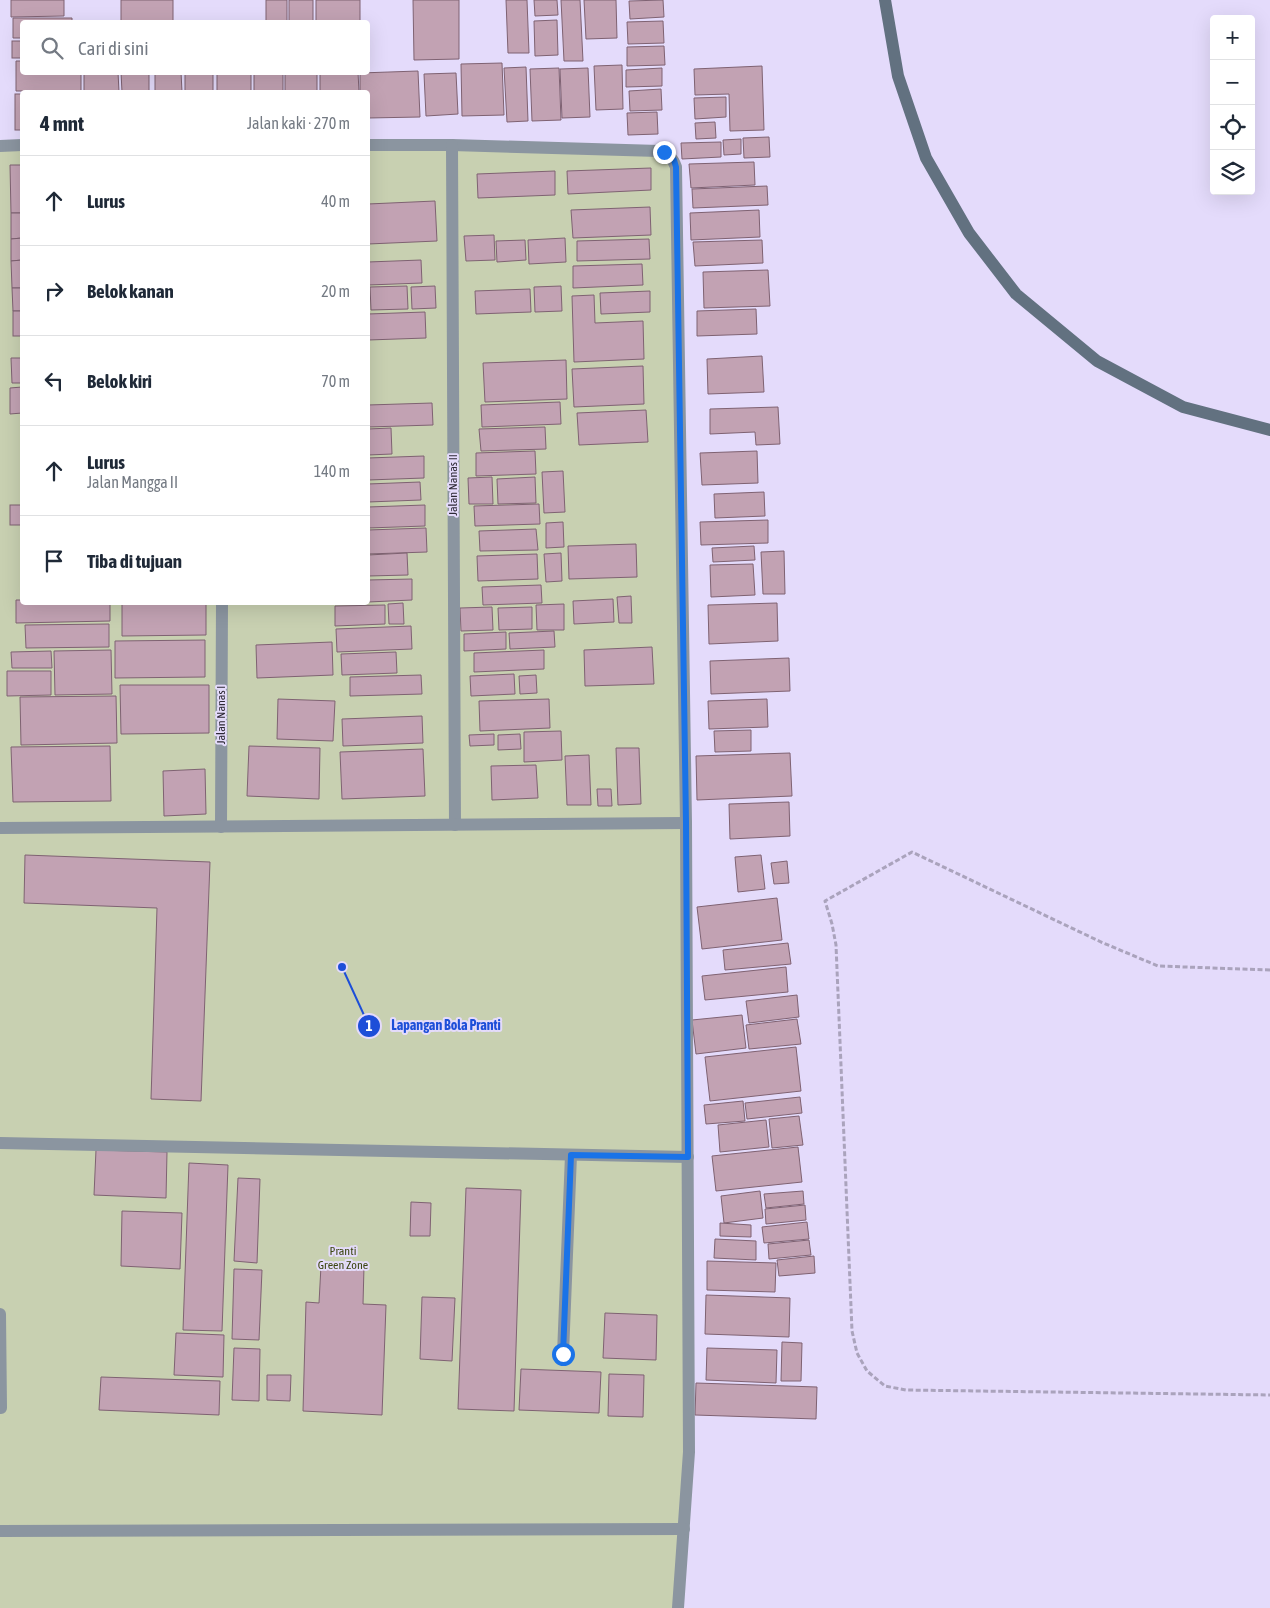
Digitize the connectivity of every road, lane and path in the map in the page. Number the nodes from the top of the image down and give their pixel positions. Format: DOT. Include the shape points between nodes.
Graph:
graph roads {
  1 [pos="885,0"];
  2 [pos="370,145"];
  3 [pos="452,145"];
  4 [pos="0,146"];
  5 [pos="20,146"];
  6 [pos="1270,430"];
  7 [pos="222,605"];
  8 [pos="686,823"];
  9 [pos="455,825"];
  10 [pos="221,827"];
  11 [pos="0,828"];
  12 [pos="1270,970"];
  13 [pos="0,1143"];
  14 [pos="571,1155"];
  15 [pos="688,1157"];
  16 [pos="0,1314"];
  17 [pos="563,1354"];
  18 [pos="1270,1395"];
  19 [pos="1,1408"];
  20 [pos="684,1529"];
  21 [pos="0,1531"];
  22 [pos="678,1608"];
  1 -- 6 [label="main road" via="898,76 926,158 969,233 1016,294 1097,361 1183,407"];
  2 -- 3 [label="street"];
  3 -- 8 [label="street" via="659,151 674,160"];
  3 -- 9 [label="street, Jalan Nanas II"];
  4 -- 5 [label="street"];
  7 -- 10 [label="street, Jalan Nanas I"];
  8 -- 9 [label="street"];
  8 -- 15 [label="street"];
  9 -- 10 [label="street"];
  10 -- 11 [label="street"];
  12 -- 18 [label="path" via="1158,966 912,852 825,901 836,945 852,1331 857,1353 867,1372 885,1386 906,1390"];
  13 -- 14 [label="street"];
  14 -- 15 [label="street"];
  14 -- 17 [label="street"];
  15 -- 20 [label="street" via="689,1452"];
  16 -- 19 [label="street"];
  20 -- 21 [label="street"];
  20 -- 22 [label="street"];
}
